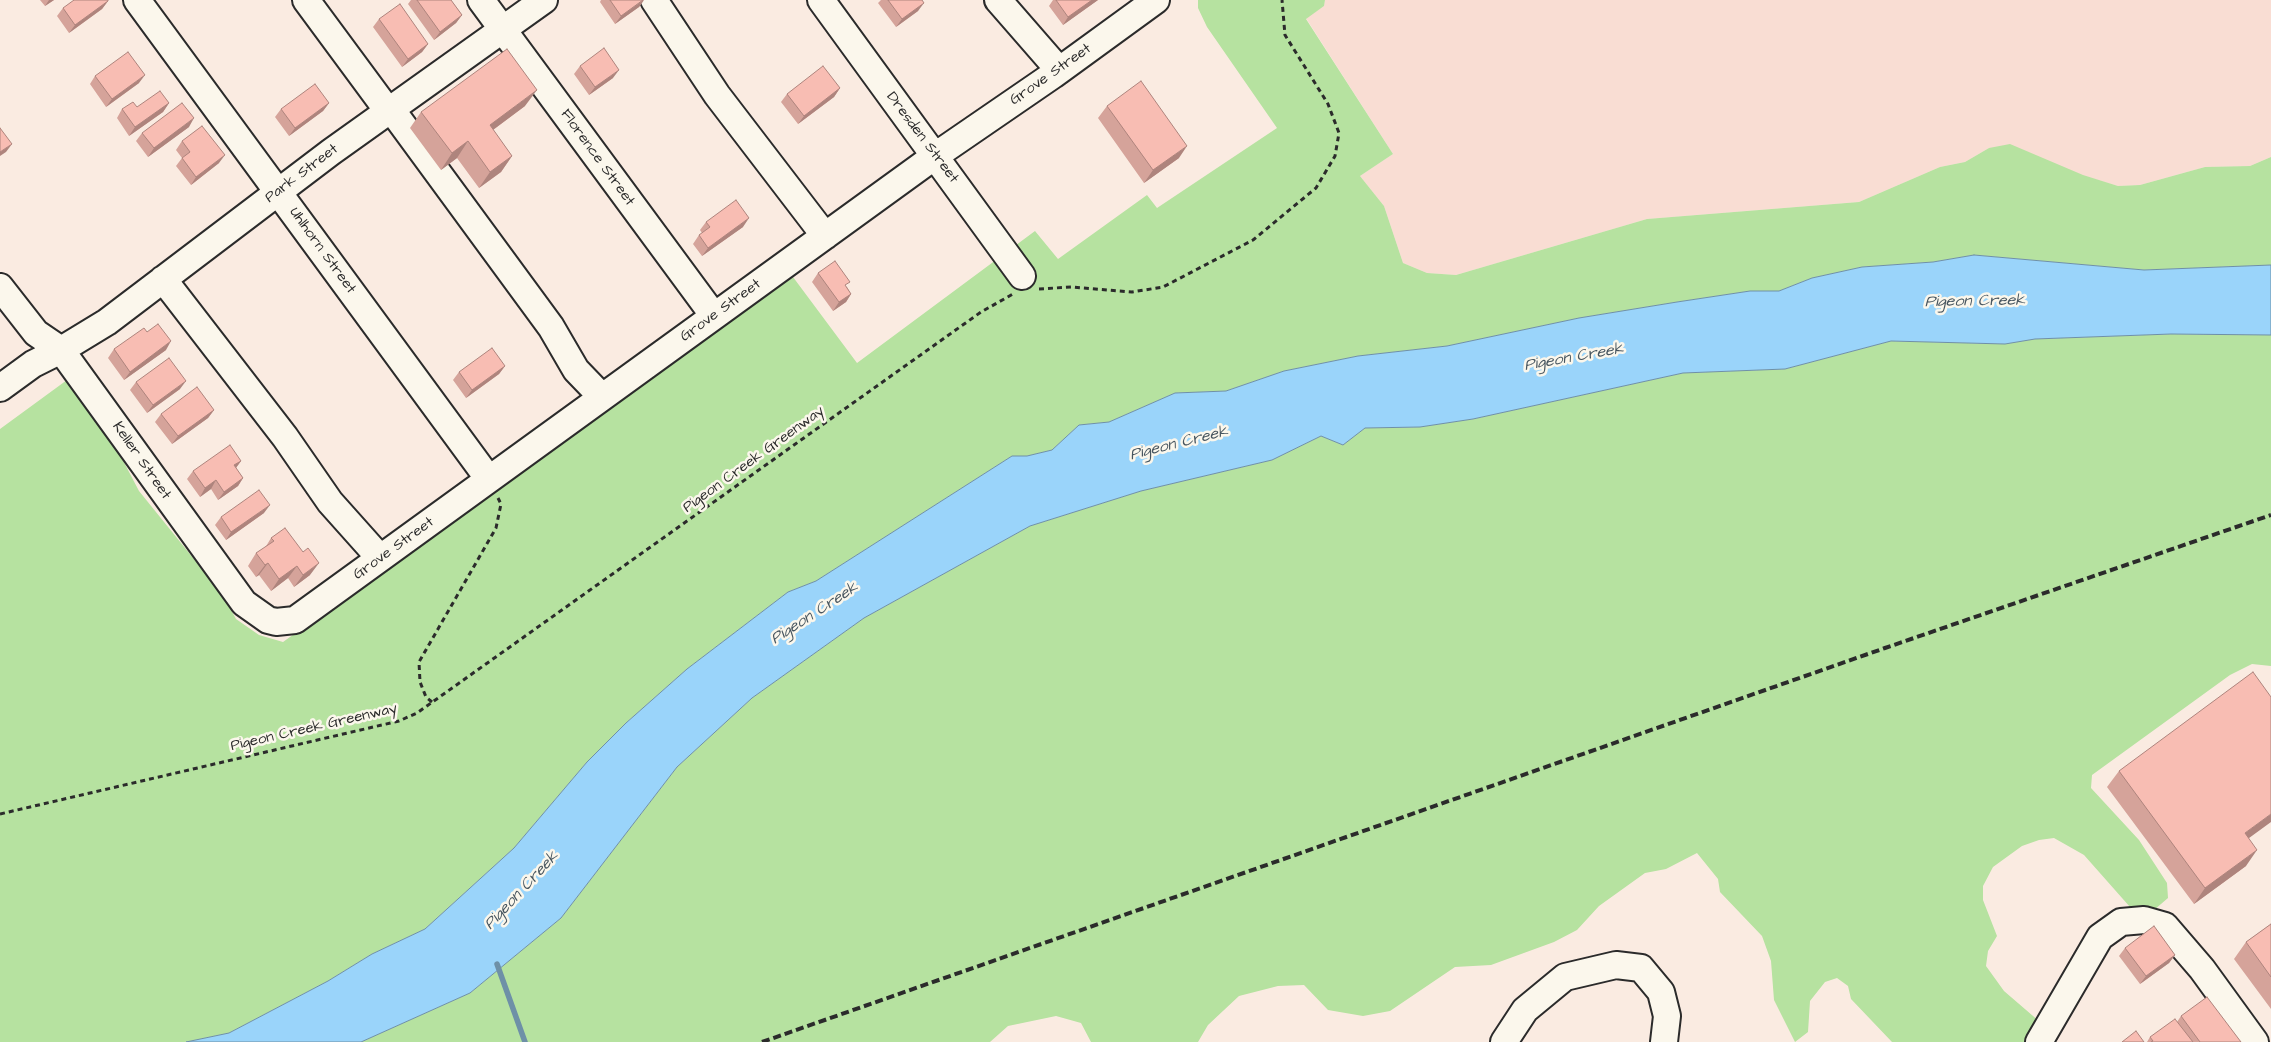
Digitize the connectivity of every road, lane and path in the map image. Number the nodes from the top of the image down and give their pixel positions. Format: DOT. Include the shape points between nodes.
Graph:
graph roads {
  1 [pos="137,0"];
  2 [pos="306,0"];
  3 [pos="481,0"];
  4 [pos="544,0"];
  5 [pos="654,0"];
  6 [pos="821,0"];
  7 [pos="998,0"];
  8 [pos="1156,0"];
  9 [pos="1282,0"];
  10 [pos="502,29"];
  11 [pos="1060,70"];
  12 [pos="389,110"];
  13 [pos="935,156"];
  14 [pos="278,192"];
  15 [pos="825,236"];
  16 [pos="163,279"];
  17 [pos="1025,286"];
  18 [pos="0,287"];
  19 [pos="714,316"];
  20 [pos="61,350"];
  21 [pos="0,388"];
  22 [pos="602,397"];
  23 [pos="488,478"];
  24 [pos="380,558"];
  25 [pos="288,622"];
  26 [pos="432,702"];
  27 [pos="0,814"];
  28 [pos="1504,1042"];
  29 [pos="1664,1042"];
  30 [pos="2038,1042"];
  31 [pos="2256,1042"];
  1 -- 14 [label="street, Uhlhorn Street"];
  2 -- 12 [label="street"];
  3 -- 10 [label="street, Florence Street"];
  4 -- 10 [label="street, Park Street"];
  5 -- 15 [label="street" via="717,95"];
  6 -- 13 [label="street, Dresden Street"];
  7 -- 11 [label="street"];
  8 -- 11 [label="street, Grove Street"];
  9 -- 17 [label="path, Pigeon Creek Greenway" via="1285,35 1328,104 1339,133 1335,156 1316,188 1253,240 1163,287 1132,292"];
  10 -- 12 [label="street, Park Street"];
  10 -- 19 [label="street, Florence Street"];
  11 -- 13 [label="street, Grove Street"];
  12 -- 14 [label="street, Park Street"];
  12 -- 22 [label="street" via="551,326 576,370"];
  13 -- 15 [label="street, Grove Street"];
  13 -- 17 [label="street, Dresden Street"];
  14 -- 16 [label="street, Park Street"];
  14 -- 23 [label="street, Uhlhorn Street"];
  15 -- 19 [label="street, Grove Street"];
  16 -- 20 [label="street, Park Street" via="106,322"];
  16 -- 24 [label="street" via="285,437 330,502"];
  17 -- 26 [label="path, Pigeon Creek Greenway" via="980,312"];
  18 -- 20 [label="street, Keller Street" via="36,333"];
  19 -- 22 [label="street, Grove Street"];
  20 -- 21 [label="street, Park Street" via="33,364"];
  20 -- 25 [label="street, Keller Street" via="244,603 268,620"];
  22 -- 23 [label="street, Grove Street"];
  23 -- 24 [label="street, Grove Street"];
  23 -- 26 [label="path" via="501,504 496,528 419,662 420,682 426,697"];
  24 -- 25 [label="street, Grove Street"];
  26 -- 27 [label="path, Pigeon Creek Greenway" via="399,721"];
  28 -- 29 [label="street" via="1525,1010 1565,977 1616,965 1641,968 1661,992 1666,1016"];
  30 -- 31 [label="street" via="2100,936 2121,922 2144,920 2165,926 2202,969"];
}
